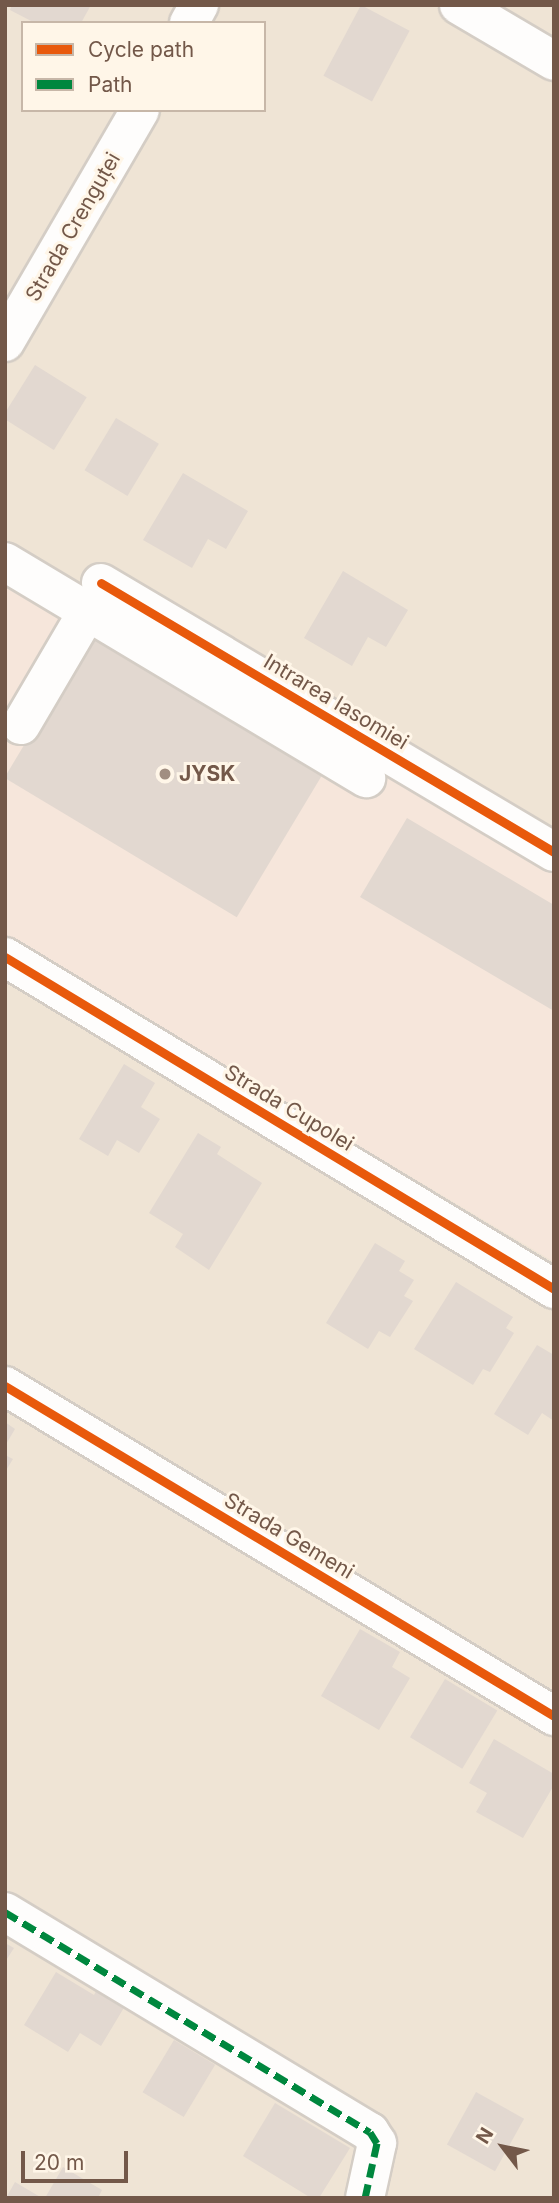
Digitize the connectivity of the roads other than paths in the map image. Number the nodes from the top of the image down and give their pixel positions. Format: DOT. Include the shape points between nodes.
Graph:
graph roads {
  1 [pos="200,5"];
  2 [pos="459,5"];
  3 [pos="191,21"];
  4 [pos="554,61"];
  5 [pos="138,112"];
  6 [pos="5,342"];
  7 [pos="5,562"];
  8 [pos="94,597"];
  9 [pos="21,725"];
  10 [pos="366,778"];
  11 [pos="554,852"];
  12 [pos="5,957"];
  13 [pos="554,1289"];
  14 [pos="5,1386"];
  15 [pos="554,1716"];
  16 [pos="5,1912"];
  17 [pos="365,2198"];
  1 -- 3 [label="street"];
  2 -- 4 [label="street"];
  5 -- 6 [label="street, Strada Crenguței"];
  7 -- 8 [label="street"];
  8 -- 9 [label="street"];
  8 -- 10 [label="street"];
  8 -- 11 [label="street, Intrarea Iasomiei"];
  12 -- 13 [label="street, Strada Cupolei"];
  14 -- 15 [label="street, Strada Gemeni"];
  16 -- 17 [label="street" via="370,2132 377,2143"];
}
